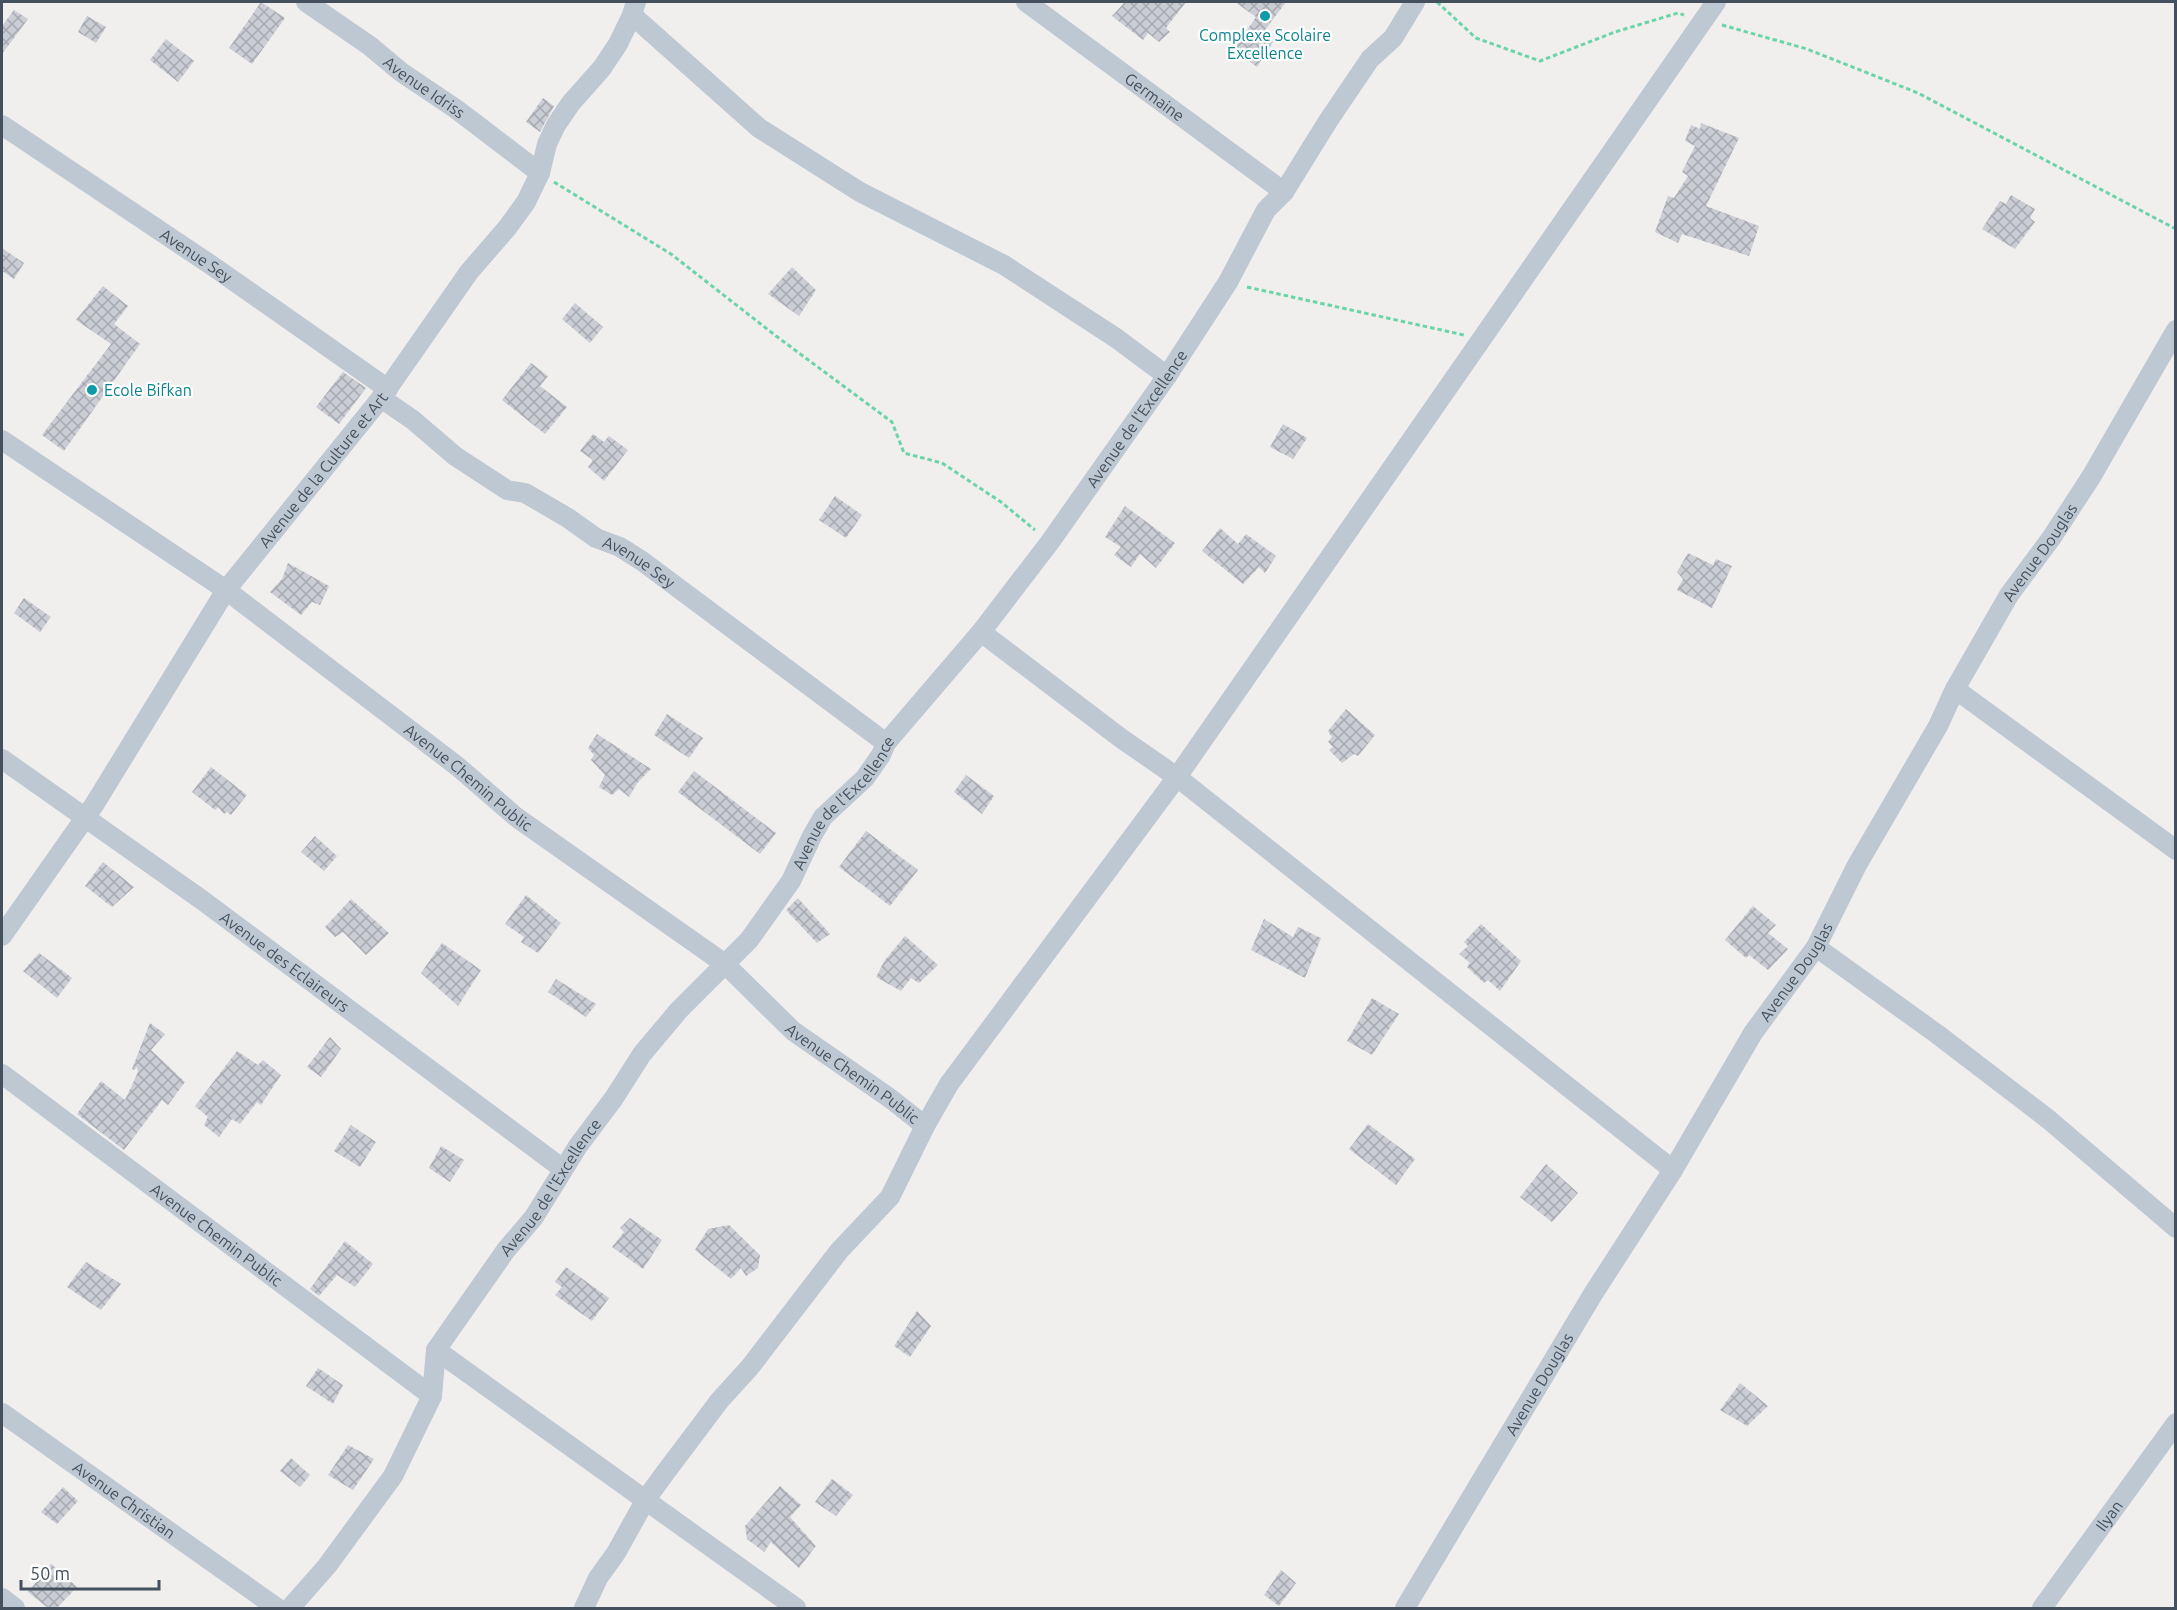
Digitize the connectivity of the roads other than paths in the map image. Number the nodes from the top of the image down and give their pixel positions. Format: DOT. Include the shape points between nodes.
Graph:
graph roads {
  1 [pos="306,2"];
  2 [pos="1026,2"];
  3 [pos="1415,2"];
  4 [pos="1716,2"];
  5 [pos="634,8"];
  6 [pos="2,125"];
  7 [pos="540,173"];
  8 [pos="1284,192"];
  9 [pos="2175,330"];
  10 [pos="1167,376"];
  11 [pos="384,393"];
  12 [pos="2,440"];
  13 [pos="226,590"];
  14 [pos="981,632"];
  15 [pos="1955,689"];
  16 [pos="886,743"];
  17 [pos="2,759"];
  18 [pos="1177,777"];
  19 [pos="86,817"];
  20 [pos="2175,850"];
  21 [pos="2,936"];
  22 [pos="1816,947"];
  23 [pos="725,964"];
  24 [pos="2,1074"];
  25 [pos="925,1126"];
  26 [pos="563,1170"];
  27 [pos="1673,1170"];
  28 [pos="2175,1228"];
  29 [pos="436,1350"];
  30 [pos="432,1396"];
  31 [pos="2,1413"];
  32 [pos="2175,1423"];
  33 [pos="646,1500"];
  34 [pos="277,1608"];
  35 [pos="290,1608"];
  36 [pos="584,1608"];
  37 [pos="796,1608"];
  38 [pos="1405,1608"];
  39 [pos="2042,1608"];
  1 -- 7 [label="street, Avenue Idriss"];
  2 -- 8 [label="street, Germaine"];
  3 -- 8 [label="street, Avenue de l'Excellence" via="1393,38 1370,59"];
  4 -- 18 [label="street"];
  5 -- 7 [label="street, Avenue de la Culture et Art" via="618,44 556,125"];
  5 -- 10 [label="street" via="759,128 860,192 1013,270"];
  6 -- 11 [label="street, Avenue Sey" via="214,267"];
  7 -- 11 [label="street, Avenue de la Culture et Art" via="526,202 469,272"];
  8 -- 10 [label="street, Avenue de l'Excellence" via="1266,210 1228,282"];
  9 -- 15 [label="street, Avenue Douglas" via="2091,477 2009,595"];
  10 -- 14 [label="street, Avenue de l'Excellence" via="1024,579"];
  11 -- 13 [label="street, Avenue de la Culture et Art"];
  11 -- 16 [label="street, Avenue Sey" via="456,456 507,490 525,493 596,538 642,561"];
  12 -- 13 [label="street, Avenue Chemin Public"];
  13 -- 19 [label="street, Avenue de la Culture et Art"];
  13 -- 23 [label="street, Avenue Chemin Public" via="457,766 516,818"];
  14 -- 16 [label="street, Avenue de l'Excellence"];
  14 -- 18 [label="street"];
  15 -- 20 [label="street"];
  15 -- 22 [label="street, Avenue Douglas"];
  16 -- 23 [label="street, Avenue de l'Excellence" via="865,778 823,817 791,881 749,940"];
  17 -- 19 [label="street, Avenue des Eclaireurs"];
  18 -- 25 [label="street" via="970,1053"];
  18 -- 27 [label="street"];
  19 -- 21 [label="street, Avenue de la Culture et Art"];
  19 -- 26 [label="street, Avenue des Eclaireurs"];
  22 -- 27 [label="street, Avenue Douglas" via="1753,1033"];
  22 -- 28 [label="street" via="2048,1119"];
  23 -- 25 [label="street, Avenue Chemin Public" via="793,1031"];
  23 -- 26 [label="street, Avenue de l'Excellence" via="642,1053"];
  24 -- 30 [label="street, Avenue Chemin Public"];
  25 -- 33 [label="street" via="890,1197 839,1251"];
  26 -- 29 [label="street, Avenue de l'Excellence" via="534,1217"];
  27 -- 38 [label="street, Avenue Douglas" via="1587,1304"];
  29 -- 30 [label="street"];
  29 -- 33 [label="street"];
  30 -- 35 [label="street" via="393,1476 327,1566"];
  31 -- 34 [label="street, Avenue Christian"];
  32 -- 39 [label="street, Ilyan"];
  33 -- 36 [label="street"];
  33 -- 37 [label="street"];
}
